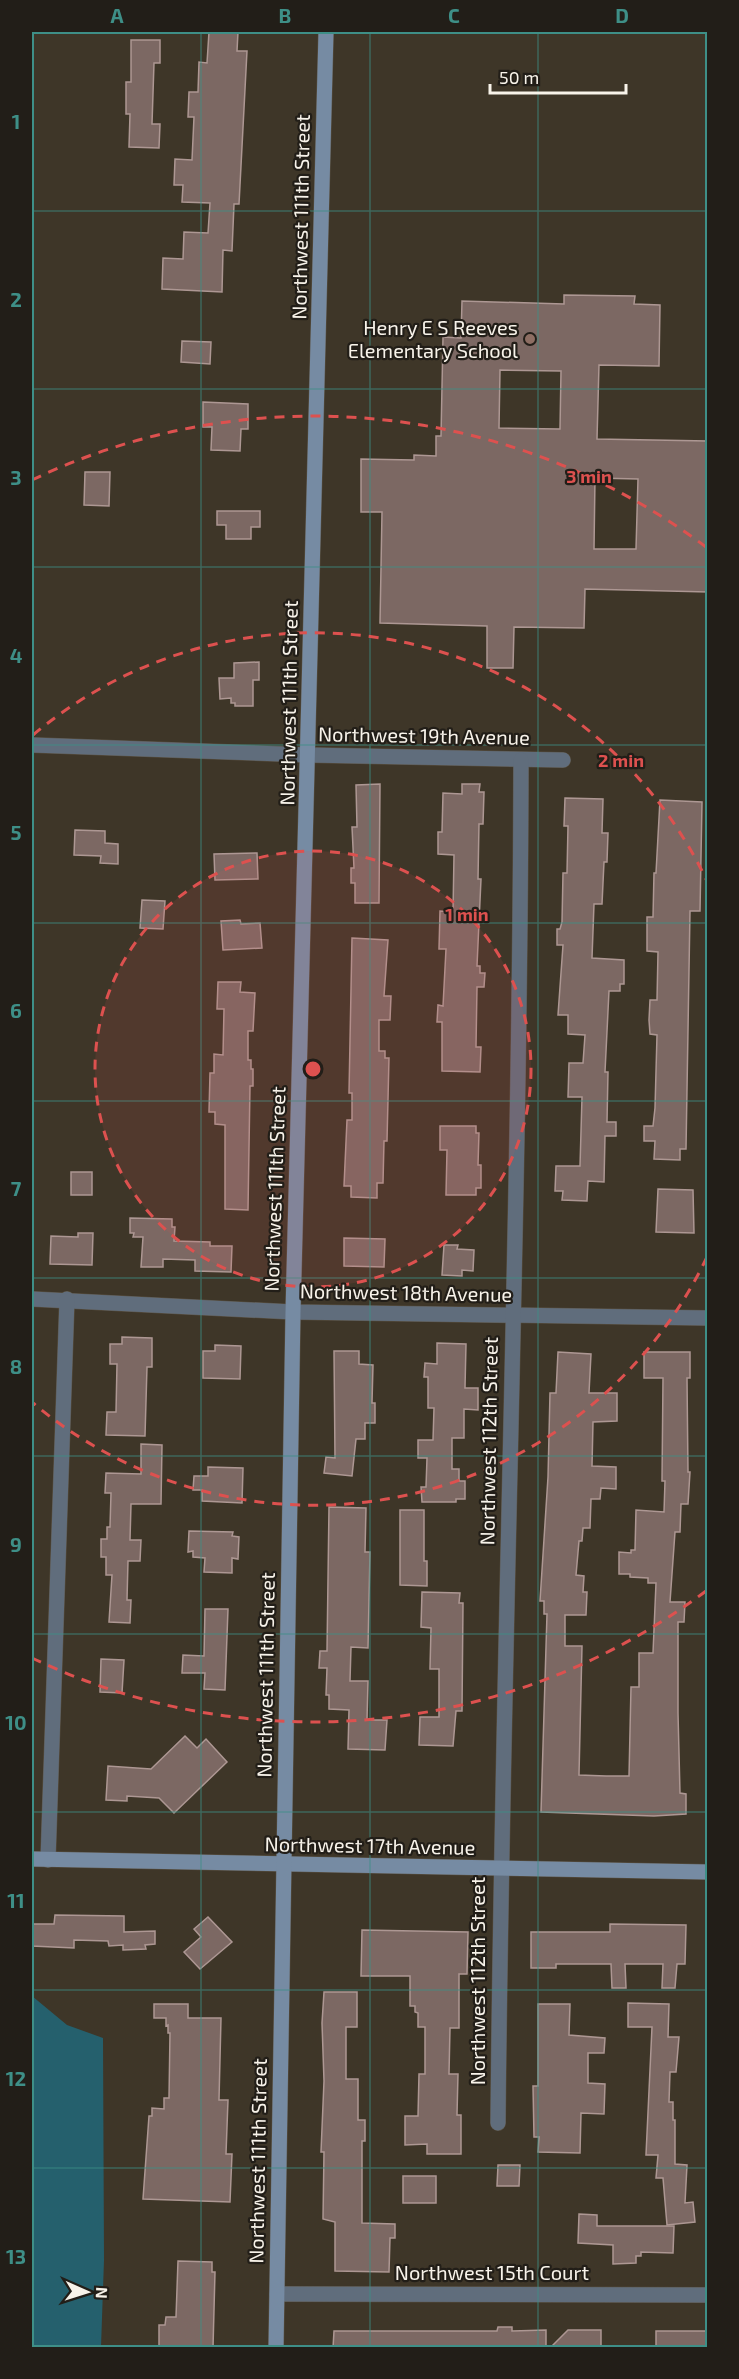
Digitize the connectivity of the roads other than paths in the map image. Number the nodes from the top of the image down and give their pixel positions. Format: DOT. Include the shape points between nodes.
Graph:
graph roads {
  1 [pos="326,32"];
  2 [pos="32,745"];
  3 [pos="308,755"];
  4 [pos="521,760"];
  5 [pos="563,760"];
  6 [pos="32,1299"];
  7 [pos="67,1299"];
  8 [pos="293,1312"];
  9 [pos="513,1316"];
  10 [pos="708,1318"];
  11 [pos="32,1859"];
  12 [pos="48,1860"];
  13 [pos="284,1866"];
  14 [pos="500,1869"];
  15 [pos="708,1872"];
  16 [pos="498,2123"];
  17 [pos="277,2294"];
  18 [pos="708,2295"];
  19 [pos="276,2348"];
  1 -- 3 [label="street, Northwest 111th Street"];
  2 -- 3 [label="street, Northwest 19th Avenue"];
  3 -- 4 [label="street, Northwest 19th Avenue"];
  3 -- 8 [label="street, Northwest 111th Street"];
  4 -- 5 [label="street, Northwest 19th Avenue"];
  4 -- 9 [label="street, Northwest 112th Street"];
  6 -- 7 [label="street, Northwest 18th Avenue"];
  7 -- 8 [label="street, Northwest 18th Avenue"];
  7 -- 12 [label="street"];
  8 -- 9 [label="street, Northwest 18th Avenue"];
  8 -- 13 [label="street, Northwest 111th Street"];
  9 -- 10 [label="street, Northwest 18th Avenue"];
  9 -- 14 [label="street, Northwest 112th Street"];
  11 -- 12 [label="street, Northwest 17th Avenue"];
  12 -- 13 [label="street, Northwest 17th Avenue"];
  13 -- 14 [label="street, Northwest 17th Avenue"];
  13 -- 17 [label="street, Northwest 111th Street"];
  14 -- 15 [label="street, Northwest 17th Avenue"];
  14 -- 16 [label="street, Northwest 112th Street"];
  17 -- 18 [label="street, Northwest 15th Court"];
  17 -- 19 [label="street, Northwest 111th Street"];
}
